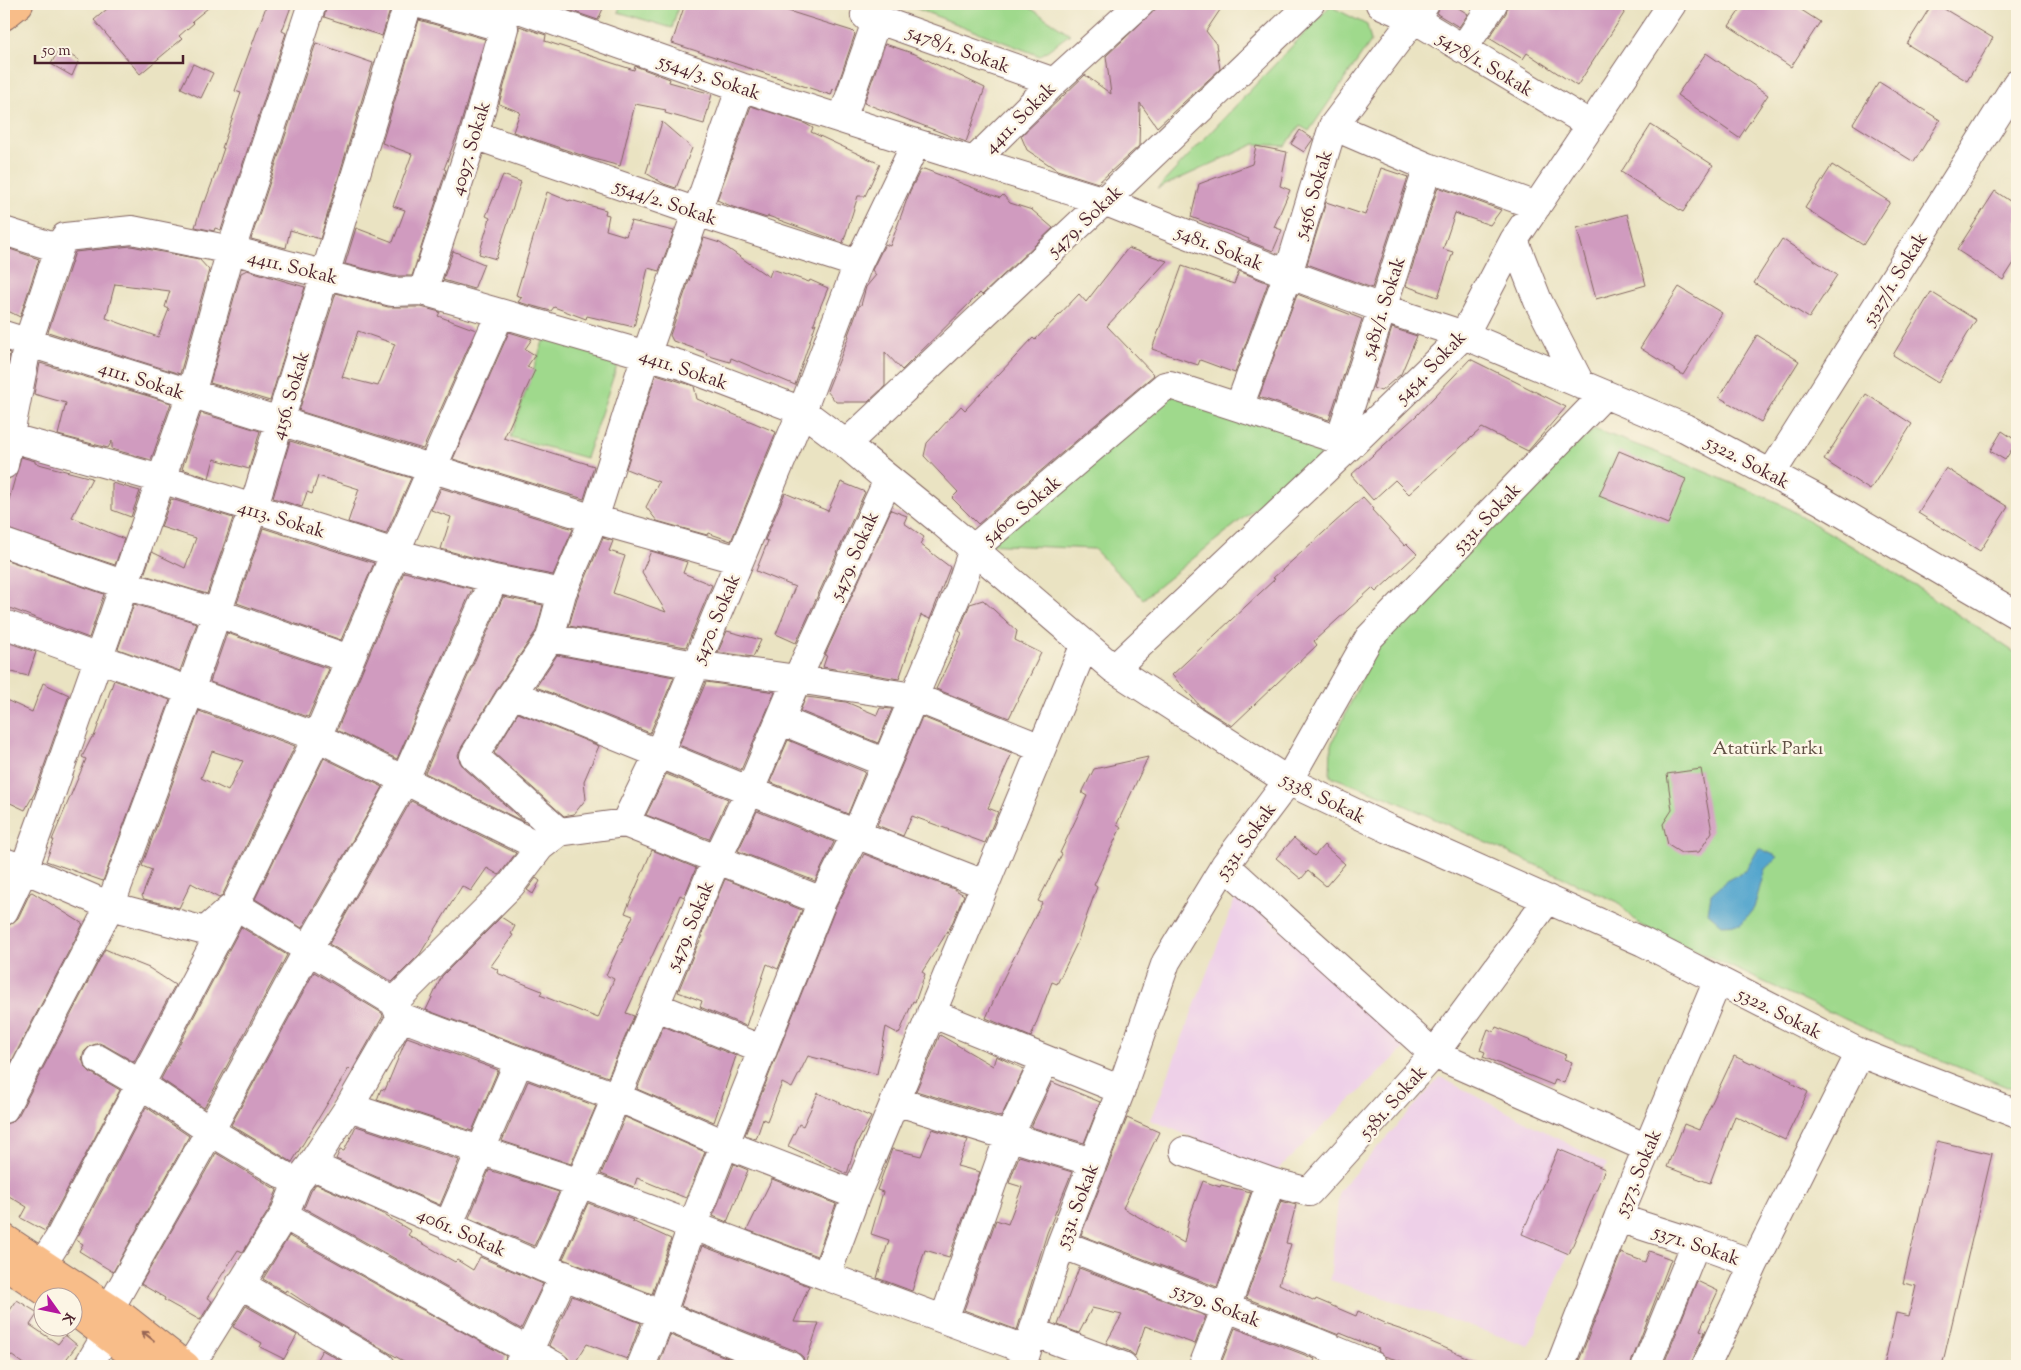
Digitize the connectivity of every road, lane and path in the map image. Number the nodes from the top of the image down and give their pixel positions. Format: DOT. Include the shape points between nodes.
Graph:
graph roads {
  1 [pos="18,4"];
  2 [pos="312,4"];
  3 [pos="408,4"];
  4 [pos="420,4"];
  5 [pos="1140,4"];
  6 [pos="1310,4"];
  7 [pos="1380,4"];
  8 [pos="1493,4"];
  9 [pos="1672,4"];
  10 [pos="867,9"];
  11 [pos="502,12"];
  12 [pos="1419,12"];
  13 [pos="4,16"];
  14 [pos="1463,50"];
  15 [pos="1054,82"];
  16 [pos="2017,83"];
  17 [pos="742,87"];
  18 [pos="842,120"];
  19 [pos="1591,125"];
  20 [pos="1333,126"];
  21 [pos="474,135"];
  22 [pos="916,143"];
  23 [pos="974,161"];
  24 [pos="1428,167"];
  25 [pos="1104,201"];
  26 [pos="1537,206"];
  27 [pos="697,212"];
  28 [pos="4,230"];
  29 [pos="1514,240"];
  30 [pos="60,246"];
  31 [pos="231,250"];
  32 [pos="858,264"];
  33 [pos="327,274"];
  34 [pos="1288,274"];
  35 [pos="422,291"];
  36 [pos="1382,308"];
  37 [pos="500,314"];
  38 [pos="1464,335"];
  39 [pos="16,339"];
  40 [pos="646,355"];
  41 [pos="1592,390"];
  42 [pos="190,394"];
  43 [pos="1239,407"];
  44 [pos="802,411"];
  45 [pos="280,422"];
  46 [pos="6,437"];
  47 [pos="846,444"];
  48 [pos="1352,444"];
  49 [pos="4,465"];
  50 [pos="433,468"];
  51 [pos="1771,474"];
  52 [pos="161,479"];
  53 [pos="253,509"];
  54 [pos="594,518"];
  55 [pos="4,543"];
  56 [pos="973,549"];
  57 [pos="395,553"];
  58 [pos="739,560"];
  59 [pos="494,579"];
  60 [pos="125,585"];
  61 [pos="562,593"];
  62 [pos="217,613"];
  63 [pos="2017,615"];
  64 [pos="4,624"];
  65 [pos="550,638"];
  66 [pos="1085,644"];
  67 [pos="98,659"];
  68 [pos="349,659"];
  69 [pos="695,665"];
  70 [pos="1114,668"];
  71 [pos="797,679"];
  72 [pos="190,691"];
  73 [pos="512,694"];
  74 [pos="914,698"];
  75 [pos="780,720"];
  76 [pos="317,737"];
  77 [pos="1041,748"];
  78 [pos="659,753"];
  79 [pos="886,763"];
  80 [pos="404,781"];
  81 [pos="1288,781"];
  82 [pos="750,790"];
  83 [pos="625,823"];
  84 [pos="856,834"];
  85 [pos="550,840"];
  86 [pos="716,861"];
  87 [pos="1225,865"];
  88 [pos="14,866"];
  89 [pos="984,884"];
  90 [pos="1548,899"];
  91 [pos="822,901"];
  92 [pos="235,905"];
  93 [pos="110,906"];
  94 [pos="4,911"];
  95 [pos="309,948"];
  96 [pos="1718,980"];
  97 [pos="655,1006"];
  98 [pos="398,1009"];
  99 [pos="931,1013"];
  100 [pos="763,1050"];
  101 [pos="1860,1053"];
  102 [pos="1434,1054"];
  103 [pos="98,1059"];
  104 [pos="1044,1060"];
  105 [pos="519,1061"];
  106 [pos="139,1084"];
  107 [pos="1122,1090"];
  108 [pos="617,1097"];
  109 [pos="895,1101"];
  110 [pos="349,1107"];
  111 [pos="4,1109"];
  112 [pos="2017,1114"];
  113 [pos="210,1132"];
  114 [pos="1009,1136"];
  115 [pos="725,1144"];
  116 [pos="1648,1148"];
  117 [pos="480,1150"];
  118 [pos="1184,1151"];
  119 [pos="1092,1162"];
  120 [pos="304,1174"];
  121 [pos="1271,1182"];
  122 [pos="580,1183"];
  123 [pos="856,1195"];
  124 [pos="284,1215"];
  125 [pos="1618,1218"];
  126 [pos="448,1226"];
  127 [pos="692,1226"];
  128 [pos="4,1238"];
  129 [pos="1696,1243"];
  130 [pos="1061,1244"];
  131 [pos="44,1263"];
  132 [pos="4,1264"];
  133 [pos="1754,1264"];
  134 [pos="553,1271"];
  135 [pos="826,1276"];
  136 [pos="240,1284"];
  137 [pos="40,1288"];
  138 [pos="1226,1308"];
  139 [pos="82,1313"];
  140 [pos="661,1316"];
  141 [pos="944,1319"];
  142 [pos="108,1321"];
  143 [pos="1027,1349"];
  144 [pos="523,1359"];
  145 [pos="1337,1359"];
  146 [pos="88,1366"];
  147 [pos="148,1366"];
  148 [pos="186,1366"];
  149 [pos="190,1366"];
  150 [pos="382,1366"];
  151 [pos="555,1366"];
  152 [pos="641,1366"];
  153 [pos="790,1366"];
  154 [pos="1123,1366"];
  155 [pos="1203,1366"];
  156 [pos="1374,1366"];
  157 [pos="1560,1366"];
  158 [pos="1646,1366"];
  159 [pos="1706,1366"];
  1 -- 13 [label="main road"];
  2 -- 31 [label="street"];
  3 -- 33 [label="street, 4156. Sokak"];
  4 -- 11 [label="street"];
  5 -- 15 [label="street, 4411. Sokak"];
  6 -- 25 [label="street, 5479. Sokak"];
  7 -- 12 [label="street, 5478/1. Sokak"];
  8 -- 14 [label="street"];
  9 -- 19 [label="street, 5454. Sokak"];
  10 -- 15 [label="street, 5478/1. Sokak"];
  10 -- 18 [label="street" via="875,25"];
  11 -- 17 [label="street, 5544/3. Sokak"];
  11 -- 21 [label="street, 4097. Sokak"];
  12 -- 14 [label="street, 5478/1. Sokak"];
  12 -- 20 [label="street, 5456. Sokak"];
  14 -- 19 [label="street, 5478/1. Sokak"];
  15 -- 23 [label="street, 4411. Sokak"];
  16 -- 51 [label="street, 5327/1. Sokak"];
  17 -- 18 [label="street, 5544/3. Sokak"];
  17 -- 27 [label="street"];
  18 -- 22 [label="street, 5544/3. Sokak"];
  19 -- 26 [label="street, 5454. Sokak"];
  20 -- 24 [label="street"];
  20 -- 34 [label="street, 5456. Sokak"];
  21 -- 27 [label="street, 5544/2. Sokak"];
  21 -- 35 [label="street, 4097. Sokak"];
  22 -- 23 [label="street, 4411. Sokak"];
  22 -- 32 [label="street"];
  23 -- 25 [label="street, 5481. Sokak"];
  24 -- 26 [label="street"];
  24 -- 36 [label="street, 5481/1. Sokak"];
  25 -- 34 [label="street, 5481. Sokak"];
  25 -- 47 [label="street, 5479. Sokak"];
  26 -- 29 [label="street, 5454. Sokak"];
  27 -- 32 [label="street, 5544/2. Sokak"];
  27 -- 40 [label="street"];
  28 -- 30 [label="street"];
  29 -- 38 [label="street, 5454. Sokak"];
  29 -- 41 [label="street" via="1538,301"];
  30 -- 31 [label="street, 4411. Sokak" via="65,237 132,230"];
  30 -- 39 [label="street"];
  31 -- 33 [label="street, 4411. Sokak"];
  31 -- 42 [label="street"];
  32 -- 44 [label="street"];
  33 -- 35 [label="street, 4411. Sokak" via="392,292"];
  33 -- 45 [label="street, 4156. Sokak"];
  34 -- 36 [label="street, 5481. Sokak"];
  34 -- 43 [label="street, 5456. Sokak"];
  35 -- 37 [label="street, 4411. Sokak"];
  36 -- 38 [label="street, 5481. Sokak"];
  36 -- 48 [label="street, 5481/1. Sokak" via="1342,432"];
  37 -- 40 [label="street, 4411. Sokak"];
  37 -- 50 [label="street"];
  38 -- 41 [label="street, 5322. Sokak"];
  38 -- 48 [label="street, 5454. Sokak"];
  39 -- 42 [label="street, 4111. Sokak"];
  39 -- 46 [label="street"];
  40 -- 44 [label="street, 4411. Sokak"];
  40 -- 54 [label="street"];
  41 -- 51 [label="street, 5322. Sokak" via="1685,428"];
  41 -- 81 [label="street, 5331. Sokak" via="1369,638"];
  42 -- 45 [label="street, 4111. Sokak"];
  42 -- 52 [label="street"];
  43 -- 48 [label="street, 5460. Sokak"];
  43 -- 56 [label="street, 5460. Sokak" via="1170,384 1165,386"];
  44 -- 47 [label="street, 4411. Sokak"];
  44 -- 58 [label="street, 5470. Sokak"];
  45 -- 50 [label="street, 4111. Sokak"];
  45 -- 53 [label="street, 4156. Sokak"];
  46 -- 49 [label="street"];
  46 -- 52 [label="street, 4113. Sokak"];
  47 -- 56 [label="street, 5338. Sokak"];
  47 -- 71 [label="street, 5479. Sokak" via="888,480"];
  48 -- 70 [label="street, 5454. Sokak"];
  50 -- 54 [label="street, 4111. Sokak"];
  50 -- 57 [label="street"];
  51 -- 63 [label="street, 5322. Sokak"];
  52 -- 53 [label="street, 4113. Sokak"];
  52 -- 60 [label="street"];
  53 -- 57 [label="street, 4113. Sokak"];
  53 -- 62 [label="street, 4156. Sokak"];
  54 -- 58 [label="street, 4111. Sokak"];
  54 -- 61 [label="street"];
  55 -- 60 [label="street"];
  56 -- 66 [label="street, 5338. Sokak"];
  56 -- 74 [label="street, 5460. Sokak"];
  57 -- 59 [label="street, 4113. Sokak"];
  57 -- 68 [label="street"];
  58 -- 69 [label="street, 5470. Sokak"];
  59 -- 61 [label="street, 4113. Sokak"];
  59 -- 80 [label="street"];
  60 -- 62 [label="street"];
  60 -- 67 [label="street"];
  61 -- 65 [label="street"];
  62 -- 68 [label="street"];
  62 -- 72 [label="street, 4156. Sokak"];
  64 -- 67 [label="street"];
  65 -- 69 [label="street"];
  65 -- 73 [label="street"];
  66 -- 70 [label="street, 5338. Sokak"];
  66 -- 77 [label="street"];
  67 -- 72 [label="street"];
  67 -- 88 [label="street"];
  68 -- 76 [label="street"];
  69 -- 71 [label="street"];
  69 -- 78 [label="street, 5470. Sokak"];
  70 -- 81 [label="street, 5338. Sokak"];
  71 -- 74 [label="street"];
  71 -- 75 [label="street, 5479. Sokak"];
  72 -- 76 [label="street"];
  72 -- 93 [label="street, 4156. Sokak"];
  73 -- 78 [label="street"];
  73 -- 85 [label="street" via="474,756"];
  74 -- 77 [label="street"];
  74 -- 79 [label="street, 5460. Sokak"];
  75 -- 79 [label="street"];
  75 -- 82 [label="street, 5479. Sokak"];
  76 -- 80 [label="street"];
  76 -- 92 [label="street"];
  77 -- 89 [label="street"];
  78 -- 82 [label="street"];
  78 -- 83 [label="street, 5470. Sokak"];
  79 -- 84 [label="street, 5460. Sokak"];
  80 -- 85 [label="street"];
  80 -- 95 [label="street"];
  81 -- 87 [label="street, 5331. Sokak"];
  81 -- 90 [label="street, 5338. Sokak"];
  82 -- 84 [label="street"];
  82 -- 86 [label="street, 5479. Sokak"];
  83 -- 85 [label="street"];
  83 -- 86 [label="street"];
  84 -- 89 [label="street"];
  84 -- 91 [label="street, 5460. Sokak"];
  85 -- 98 [label="street"];
  86 -- 91 [label="street"];
  86 -- 97 [label="street, 5479. Sokak"];
  87 -- 102 [label="street"];
  87 -- 107 [label="street, 5331. Sokak" via="1166,962"];
  88 -- 93 [label="street"];
  88 -- 94 [label="street"];
  89 -- 99 [label="street"];
  90 -- 96 [label="street, 5322. Sokak"];
  90 -- 102 [label="street, 5381. Sokak"];
  91 -- 100 [label="street, 5460. Sokak"];
  92 -- 93 [label="street" via="205,931"];
  92 -- 95 [label="street"];
  92 -- 106 [label="street"];
  93 -- 111 [label="street, 4156. Sokak"];
  95 -- 98 [label="street"];
  95 -- 113 [label="street"];
  96 -- 101 [label="street, 5322. Sokak"];
  96 -- 116 [label="street, 5373. Sokak"];
  97 -- 100 [label="street"];
  97 -- 108 [label="street, 5479. Sokak"];
  98 -- 105 [label="street"];
  98 -- 110 [label="street"];
  99 -- 104 [label="street"];
  99 -- 109 [label="street"];
  100 -- 115 [label="street, 5460. Sokak"];
  101 -- 112 [label="street, 5322. Sokak"];
  101 -- 133 [label="street"];
  102 -- 116 [label="street"];
  102 -- 121 [label="street, 5381. Sokak" via="1309,1192"];
  103 -- 106 [label="street, 4061. Sokak"];
  104 -- 107 [label="street"];
  104 -- 114 [label="street"];
  105 -- 108 [label="street"];
  105 -- 117 [label="street"];
  106 -- 113 [label="street, 4061. Sokak"];
  106 -- 131 [label="street"];
  107 -- 119 [label="street, 5331. Sokak"];
  108 -- 115 [label="street"];
  108 -- 122 [label="street, 5479. Sokak"];
  109 -- 114 [label="street"];
  109 -- 123 [label="street"];
  110 -- 117 [label="street"];
  110 -- 120 [label="street"];
  113 -- 120 [label="street, 4061. Sokak"];
  113 -- 142 [label="street"];
  114 -- 119 [label="street"];
  114 -- 141 [label="street"];
  115 -- 123 [label="street"];
  115 -- 127 [label="street, 5460. Sokak"];
  116 -- 125 [label="street, 5373. Sokak"];
  117 -- 122 [label="street"];
  117 -- 126 [label="street"];
  118 -- 121 [label="street, 5381. Sokak"];
  119 -- 130 [label="street, 5331. Sokak"];
  120 -- 124 [label="street"];
  120 -- 126 [label="street, 4061. Sokak"];
  121 -- 138 [label="street"];
  122 -- 127 [label="street"];
  122 -- 134 [label="street, 5479. Sokak"];
  123 -- 135 [label="street"];
  124 -- 136 [label="street"];
  124 -- 144 [label="street"];
  125 -- 129 [label="street, 5371. Sokak"];
  125 -- 157 [label="street, 5373. Sokak"];
  126 -- 134 [label="street, 4061. Sokak"];
  127 -- 135 [label="street"];
  127 -- 140 [label="street, 5460. Sokak"];
  128 -- 131 [label="main road"];
  129 -- 133 [label="street, 5371. Sokak"];
  129 -- 158 [label="street"];
  130 -- 138 [label="street, 5379. Sokak"];
  130 -- 143 [label="street, 5331. Sokak"];
  131 -- 142 [label="main road"];
  132 -- 137 [label="main road"];
  133 -- 159 [label="street, 5371. Sokak"];
  134 -- 140 [label="street, 4061. Sokak"];
  134 -- 144 [label="street, 5479. Sokak"];
  135 -- 141 [label="street"];
  136 -- 149 [label="street"];
  136 -- 150 [label="street"];
  138 -- 145 [label="street, 5379. Sokak"];
  138 -- 155 [label="street"];
  139 -- 142 [label="main road"];
  140 -- 152 [label="street, 5460. Sokak"];
  140 -- 153 [label="street, 4061. Sokak"];
  141 -- 143 [label="street"];
  142 -- 146 [label="street"];
  142 -- 147 [label="main road"];
  148 -- 142 [label="main road, one-way"];
  143 -- 154 [label="street"];
  144 -- 151 [label="street"];
  145 -- 156 [label="street, 5379. Sokak"];
}
